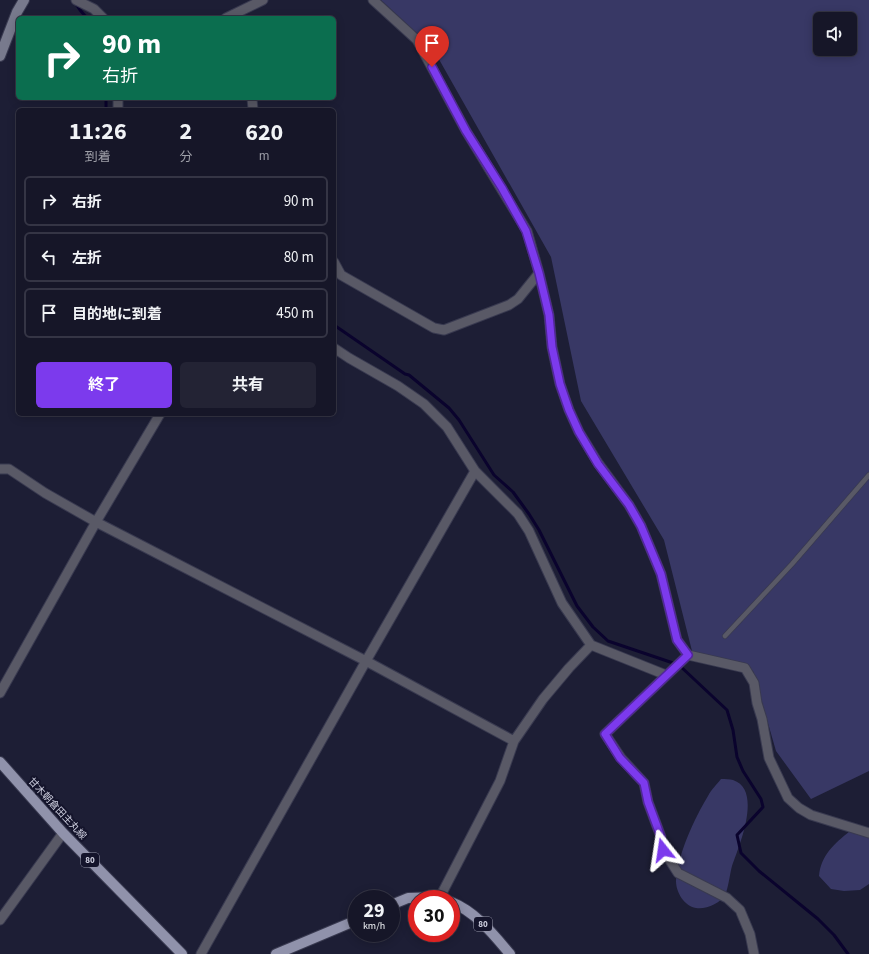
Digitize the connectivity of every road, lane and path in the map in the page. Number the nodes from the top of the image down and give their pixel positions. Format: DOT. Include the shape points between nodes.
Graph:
graph roads {
  1 [pos="24,0"];
  2 [pos="76,0"];
  3 [pos="263,0"];
  4 [pos="373,0"];
  5 [pos="243,14"];
  6 [pos="101,16"];
  7 [pos="0,56"];
  8 [pos="336,266"];
  9 [pos="539,273"];
  10 [pos="336,349"];
  11 [pos="159,416"];
  12 [pos="0,469"];
  13 [pos="475,471"];
  14 [pos="869,475"];
  15 [pos="96,522"];
  16 [pos="725,636"];
  17 [pos="591,645"];
  18 [pos="688,655"];
  19 [pos="366,661"];
  20 [pos="666,675"];
  21 [pos="0,693"];
  22 [pos="514,741"];
  23 [pos="0,762"];
  24 [pos="63,833"];
  25 [pos="869,833"];
  26 [pos="446,890"];
  27 [pos="460,906"];
  28 [pos="0,920"];
  29 [pos="348,924"];
  30 [pos="182,954"];
  31 [pos="201,954"];
  32 [pos="276,954"];
  33 [pos="510,954"];
  34 [pos="754,954"];
  1 -- 7 [label="street"];
  2 -- 6 [label="street" via="94,9"];
  3 -- 5 [label="street"];
  4 -- 9 [label="street" via="422,47 466,131 526,231"];
  8 -- 9 [label="street" via="341,275 434,328 444,330 509,305 518,299"];
  9 -- 18 [label="street" via="549,315 552,347 569,410 598,464 629,505 641,526 661,574 677,640"];
  10 -- 13 [label="street" via="424,404 447,427"];
  11 -- 15 [label="street"];
  12 -- 15 [label="street" via="9,469"];
  13 -- 17 [label="street" via="518,514 529,531 562,603"];
  13 -- 19 [label="street"];
  14 -- 16 [label="lane"];
  15 -- 19 [label="street"];
  15 -- 21 [label="street"];
  17 -- 20 [label="street"];
  17 -- 22 [label="street" via="543,699"];
  18 -- 20 [label="street"];
  18 -- 25 [label="street" via="745,668 754,683 769,758 788,798 811,815"];
  19 -- 22 [label="street"];
  19 -- 31 [label="street"];
  20 -- 34 [label="street" via="605,734 620,758 644,783 663,850 668,859 678,873 727,898 740,910 750,934"];
  22 -- 26 [label="street" via="500,781"];
  23 -- 24 [label="main road, 甘木朝倉田主丸線 / 80"];
  24 -- 28 [label="street"];
  24 -- 30 [label="main road, 甘木朝倉田主丸線 / 80"];
  27 -- 33 [label="main road, 80" via="478,919"];
  29 -- 32 [label="main road"];
}
